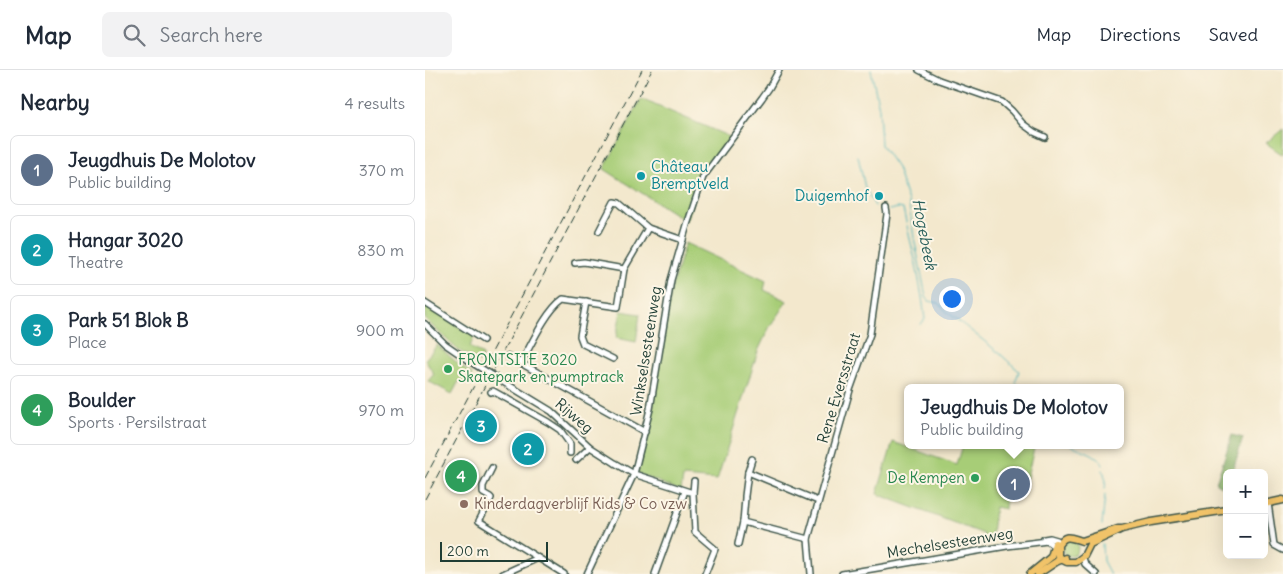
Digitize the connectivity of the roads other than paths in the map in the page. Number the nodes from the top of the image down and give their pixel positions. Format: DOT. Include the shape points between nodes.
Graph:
graph roads {
  1 [pos="779,70"];
  2 [pos="919,70"];
  3 [pos="1045,137"];
  4 [pos="886,208"];
  5 [pos="648,228"];
  6 [pos="599,231"];
  7 [pos="683,240"];
  8 [pos="575,263"];
  9 [pos="624,269"];
  10 [pos="586,302"];
  11 [pos="425,303"];
  12 [pos="425,324"];
  13 [pos="483,340"];
  14 [pos="508,356"];
  15 [pos="613,359"];
  16 [pos="521,363"];
  17 [pos="491,392"];
  18 [pos="645,432"];
  19 [pos="590,447"];
  20 [pos="752,459"];
  21 [pos="493,468"];
  22 [pos="747,472"];
  23 [pos="634,474"];
  24 [pos="694,480"];
  25 [pos="685,491"];
  26 [pos="693,493"];
  27 [pos="818,500"];
  28 [pos="1283,500"];
  29 [pos="1268,503"];
  30 [pos="1223,511"];
  31 [pos="1268,512"];
  32 [pos="743,522"];
  33 [pos="1151,522"];
  34 [pos="1122,529"];
  35 [pos="808,538"];
  36 [pos="1080,539"];
  37 [pos="738,544"];
  38 [pos="1056,545"];
  39 [pos="1283,550"];
  40 [pos="538,558"];
  41 [pos="1081,558"];
  42 [pos="1065,560"];
  43 [pos="1038,571"];
  44 [pos="503,574"];
  45 [pos="563,574"];
  46 [pos="587,574"];
  47 [pos="655,574"];
  48 [pos="705,574"];
  49 [pos="811,574"];
  50 [pos="842,574"];
  51 [pos="1030,574"];
  52 [pos="1094,574"];
  1 -- 7 [label="street, Winkselsesteenweg" via="703,177"];
  2 -- 3 [label="street" via="1002,102 1023,124"];
  4 -- 27 [label="street, Rene Eversstraat" via="869,334"];
  5 -- 6 [label="street" via="619,202 614,202"];
  5 -- 7 [label="street"];
  5 -- 9 [label="street"];
  7 -- 18 [label="street, Winkselsesteenweg" via="671,280"];
  8 -- 9 [label="street"];
  9 -- 10 [label="street" via="618,306"];
  10 -- 15 [label="street" via="579,336 583,344"];
  10 -- 16 [label="street" via="563,299 558,302"];
  11 -- 13 [label="street"];
  12 -- 19 [label="street, Rijweg, bridge" via="445,344 551,412"];
  14 -- 16 [label="street"];
  16 -- 18 [label="street"];
  17 -- 19 [label="street" via="560,430 570,444 571,451 567,452 577,461"];
  18 -- 23 [label="street, Winkselsesteenweg"];
  19 -- 23 [label="street, Rijweg"];
  20 -- 22 [label="street"];
  21 -- 40 [label="street" via="483,486 483,493 491,498 479,521"];
  22 -- 27 [label="street"];
  22 -- 32 [label="street"];
  23 -- 25 [label="street, Rijweg"];
  23 -- 46 [label="street, Winkselsesteenweg"];
  24 -- 26 [label="street"];
  25 -- 26 [label="street, Rijweg"];
  25 -- 47 [label="street"];
  26 -- 48 [label="street" via="695,532 715,549"];
  27 -- 35 [label="street, Rene Eversstraat"];
  28 -- 29 [label="main road"];
  30 -- 33 [label="main road"];
  31 -- 39 [label="street" via="1275,545"];
  32 -- 35 [label="street"];
  32 -- 37 [label="street"];
  33 -- 34 [label="main road"];
  33 -- 36 [label="main road" via="1142,521"];
  34 -- 36 [label="main road"];
  34 -- 41 [label="main road" via="1090,544"];
  35 -- 49 [label="street, Rene Eversstraat"];
  36 -- 38 [label="main road" via="1067,538"];
  36 -- 38 [label="main road" via="1068,533"];
  36 -- 41 [label="main road" via="1083,546"];
  38 -- 42 [label="main road" via="1058,556"];
  38 -- 43 [label="main road" via="1056,555"];
  38 -- 50 [label="street, Mechelsesteenweg" via="1050,538"];
  40 -- 44 [label="street"];
  40 -- 45 [label="street"];
  41 -- 42 [label="main road"];
  41 -- 42 [label="main road"];
  41 -- 52 [label="street" via="1083,566"];
  42 -- 43 [label="main road"];
  43 -- 51 [label="main road"];
}
